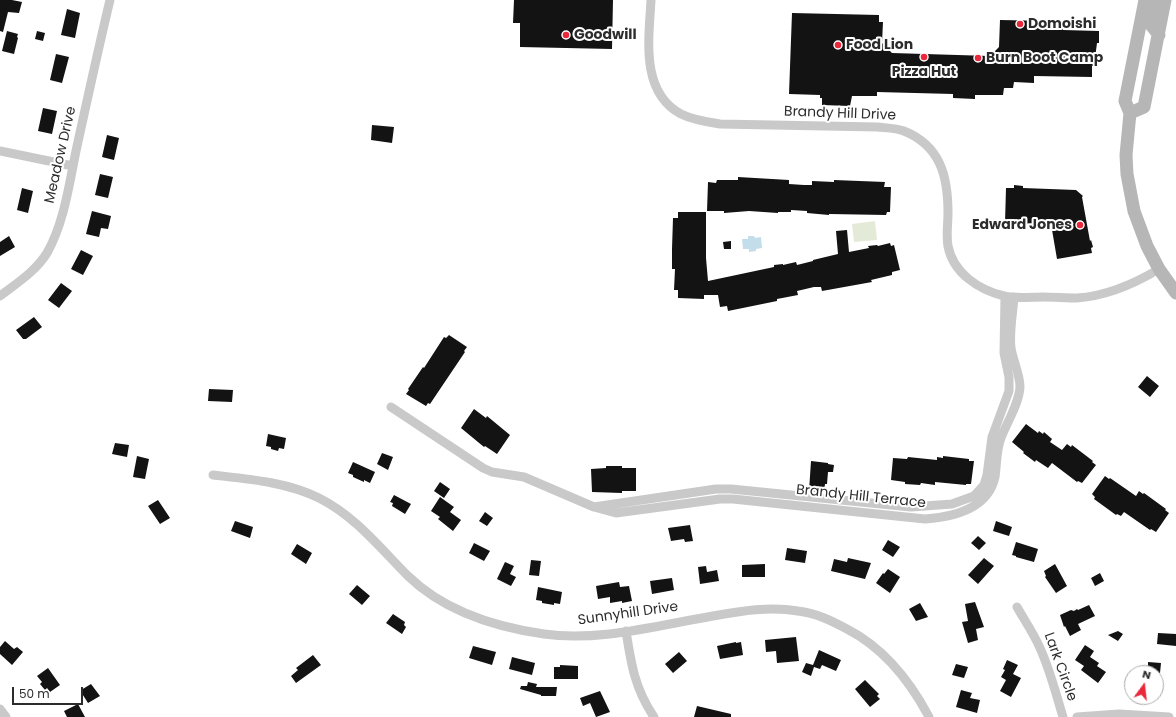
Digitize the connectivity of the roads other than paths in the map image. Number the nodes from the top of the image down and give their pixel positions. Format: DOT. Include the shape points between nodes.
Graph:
graph roads {
  1 [pos="110,0"];
  2 [pos="651,0"];
  3 [pos="1145,0"];
  4 [pos="1152,0"];
  5 [pos="1165,0"];
  6 [pos="1158,35"];
  7 [pos="1130,113"];
  8 [pos="0,151"];
  9 [pos="74,166"];
  10 [pos="1159,269"];
  11 [pos="1176,293"];
  12 [pos="0,296"];
  13 [pos="1009,297"];
  14 [pos="391,407"];
  15 [pos="212,475"];
  16 [pos="1017,607"];
  17 [pos="626,631"];
  18 [pos="0,709"];
  19 [pos="6,717"];
  20 [pos="654,717"];
  21 [pos="929,717"];
  22 [pos="1063,717"];
  23 [pos="1077,717"];
  24 [pos="1169,717"];
  1 -- 9 [label="street, Meadow Drive"];
  2 -- 13 [label="street, Brandy Hill Drive" via="648,44 650,64 654,82 668,105 697,120 720,124 877,127 903,130 918,138 936,157 944,172 948,190 948,247 959,270 973,283 988,291"];
  3 -- 7 [label="main road" via="1125,101"];
  4 -- 6 [label="main road" via="1151,25"];
  5 -- 6 [label="main road"];
  6 -- 7 [label="main road" via="1144,107"];
  7 -- 10 [label="main road" via="1126,155 1130,188 1138,221"];
  8 -- 9 [label="street"];
  9 -- 12 [label="street, Meadow Drive" via="59,225 46,254 37,266"];
  10 -- 11 [label="main road"];
  10 -- 13 [label="street, Brandy Hill Drive" via="1132,284 1096,295 1077,298"];
  13 -- 14 [label="street, Brandy Hill Terrace" via="1012,356 1020,389 998,449 992,486 987,496 969,509 939,518 925,519 733,499 616,513 594,507 524,476 492,472 483,468"];
  15 -- 17 [label="street, Sunnyhill Drive" via="273,484 319,498 351,518 430,594 459,611 517,630 560,636 592,636"];
  16 -- 22 [label="street, Lark Circle" via="1041,649"];
  17 -- 20 [label="street" via="633,674 639,691"];
  17 -- 21 [label="street, Sunnyhill Drive" via="764,609 817,615 852,631 882,653 909,683"];
  18 -- 19 [label="street"];
  23 -- 24 [label="street" via="1119,714"];
}
